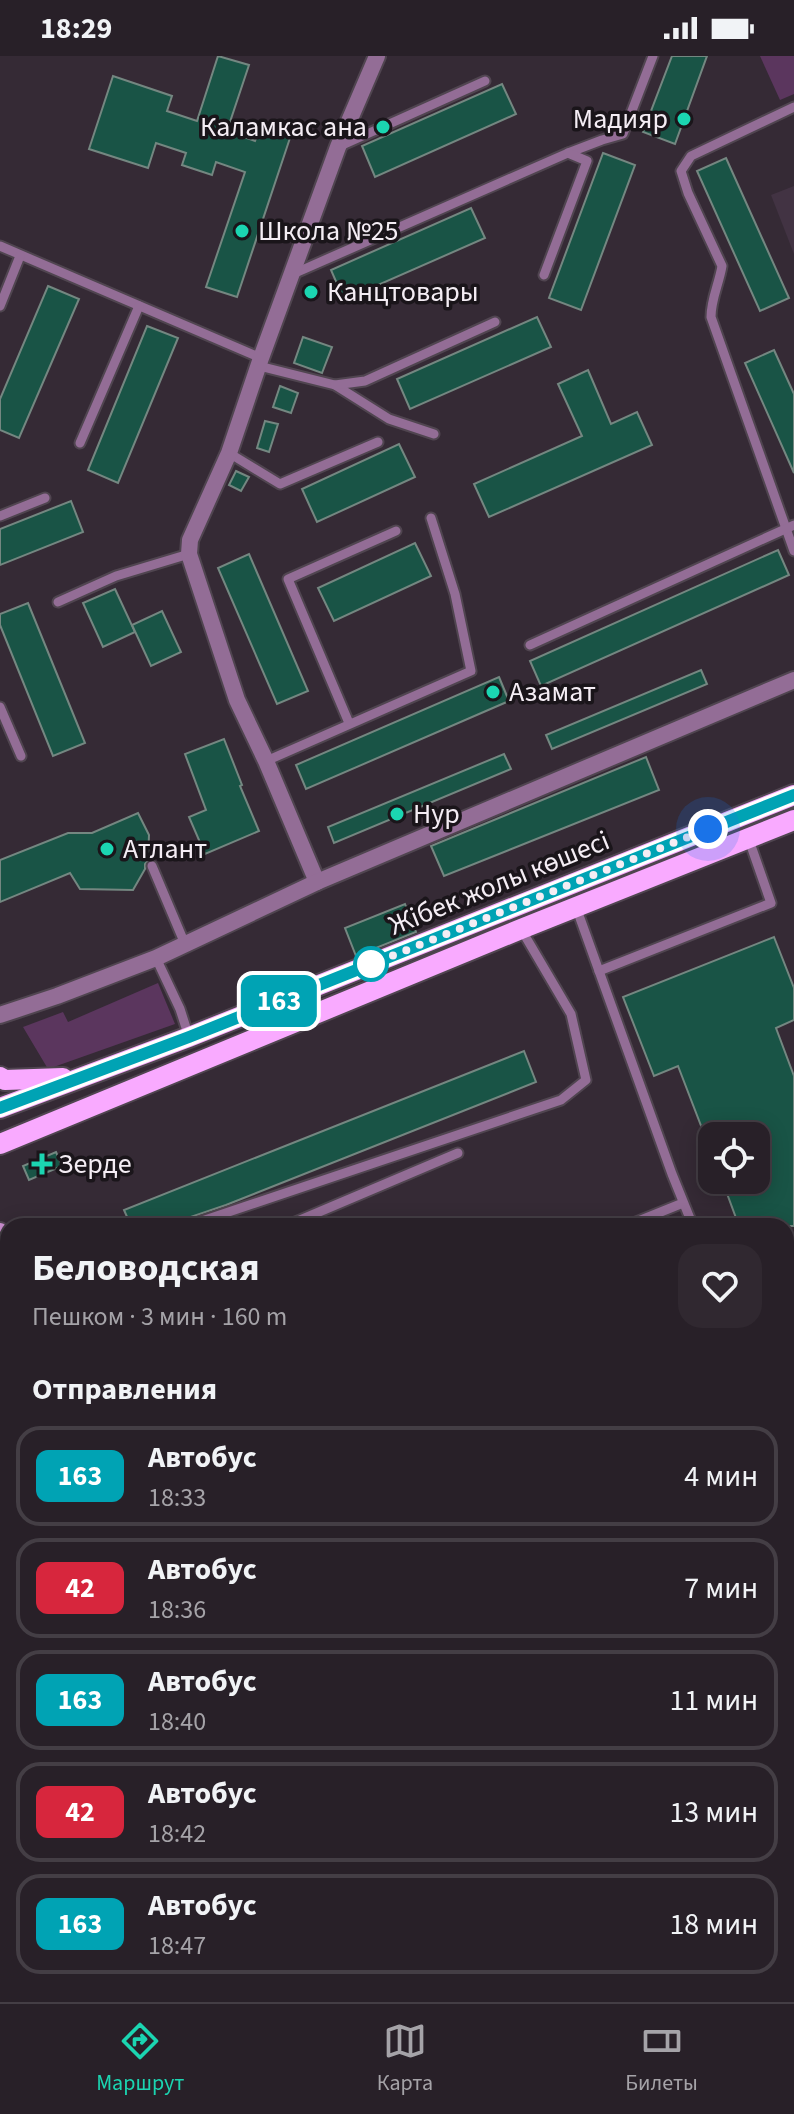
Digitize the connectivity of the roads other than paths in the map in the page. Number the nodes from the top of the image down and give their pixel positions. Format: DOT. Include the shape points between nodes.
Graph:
graph roads {
  1 [pos="377,56"];
  2 [pos="653,56"];
  3 [pos="485,81"];
  4 [pos="794,107"];
  5 [pos="338,147"];
  6 [pos="568,153"];
  7 [pos="0,246"];
  8 [pos="20,256"];
  9 [pos="293,274"];
  10 [pos="544,275"];
  11 [pos="0,306"];
  12 [pos="139,306"];
  13 [pos="495,322"];
  14 [pos="260,362"];
  15 [pos="335,385"];
  16 [pos="434,434"];
  17 [pos="378,442"];
  18 [pos="80,443"];
  19 [pos="229,453"];
  20 [pos="45,498"];
  21 [pos="0,516"];
  22 [pos="431,518"];
  23 [pos="789,527"];
  24 [pos="396,531"];
  25 [pos="794,551"];
  26 [pos="189,554"];
  27 [pos="58,602"];
  28 [pos="530,645"];
  29 [pos="794,680"];
  30 [pos="0,707"];
  31 [pos="349,723"];
  32 [pos="21,756"];
  33 [pos="266,761"];
  34 [pos="794,795"];
  35 [pos="794,820"];
  36 [pos="748,839"];
  37 [pos="152,866"];
  38 [pos="317,882"];
  39 [pos="576,907"];
  40 [pos="521,929"];
  41 [pos="185,944"];
  42 [pos="156,958"];
  43 [pos="599,971"];
  44 [pos="0,1015"];
  45 [pos="189,1037"];
  46 [pos="0,1077"];
  47 [pos="79,1078"];
  48 [pos="0,1108"];
  49 [pos="0,1144"];
  50 [pos="458,1153"];
  51 [pos="683,1203"];
  52 [pos="211,1218"];
  53 [pos="305,1218"];
  54 [pos="646,1218"];
  55 [pos="690,1218"];
  1 -- 5 [label="street"];
  2 -- 6 [label="lane" via="623,134"];
  3 -- 5 [label="lane"];
  4 -- 23 [label="lane" via="691,156 681,171 722,266 711,317"];
  5 -- 9 [label="street"];
  6 -- 9 [label="lane"];
  6 -- 10 [label="lane" via="587,161"];
  7 -- 8 [label="lane"];
  8 -- 11 [label="lane"];
  8 -- 12 [label="lane"];
  9 -- 14 [label="street"];
  12 -- 14 [label="lane"];
  12 -- 18 [label="lane"];
  13 -- 15 [label="lane" via="365,381"];
  14 -- 15 [label="lane"];
  14 -- 19 [label="street"];
  15 -- 16 [label="lane" via="389,419"];
  17 -- 19 [label="lane" via="280,484"];
  19 -- 26 [label="street" via="190,540"];
  20 -- 21 [label="lane"];
  22 -- 31 [label="lane" via="471,671"];
  23 -- 25 [label="lane"];
  23 -- 28 [label="lane"];
  24 -- 31 [label="lane" via="288,579"];
  26 -- 27 [label="lane" via="116,576"];
  26 -- 33 [label="street" via="237,700"];
  29 -- 38 [label="street"];
  30 -- 32 [label="lane"];
  31 -- 33 [label="lane"];
  33 -- 38 [label="street"];
  34 -- 45 [label="main road, Жібек жолы көшесі"];
  35 -- 36 [label="main road, Жібек жолы көшесі"];
  36 -- 39 [label="main road, Жібек жолы көшесі"];
  36 -- 43 [label="lane" via="771,903"];
  37 -- 41 [label="lane"];
  38 -- 41 [label="street"];
  39 -- 40 [label="main road, Жібек жолы көшесі"];
  39 -- 43 [label="lane"];
  40 -- 49 [label="main road, Жібек жолы көшесі"];
  40 -- 52 [label="lane" via="571,1014 586,1080 561,1100"];
  41 -- 42 [label="street"];
  42 -- 44 [label="street"];
  42 -- 45 [label="lane"];
  43 -- 51 [label="lane"];
  45 -- 47 [label="main road, Жібек жолы көшесі"];
  46 -- 47 [label="main road"];
  47 -- 48 [label="main road, Жібек жолы көшесі"];
  50 -- 53 [label="lane"];
  51 -- 54 [label="lane"];
  51 -- 55 [label="lane"];
}
